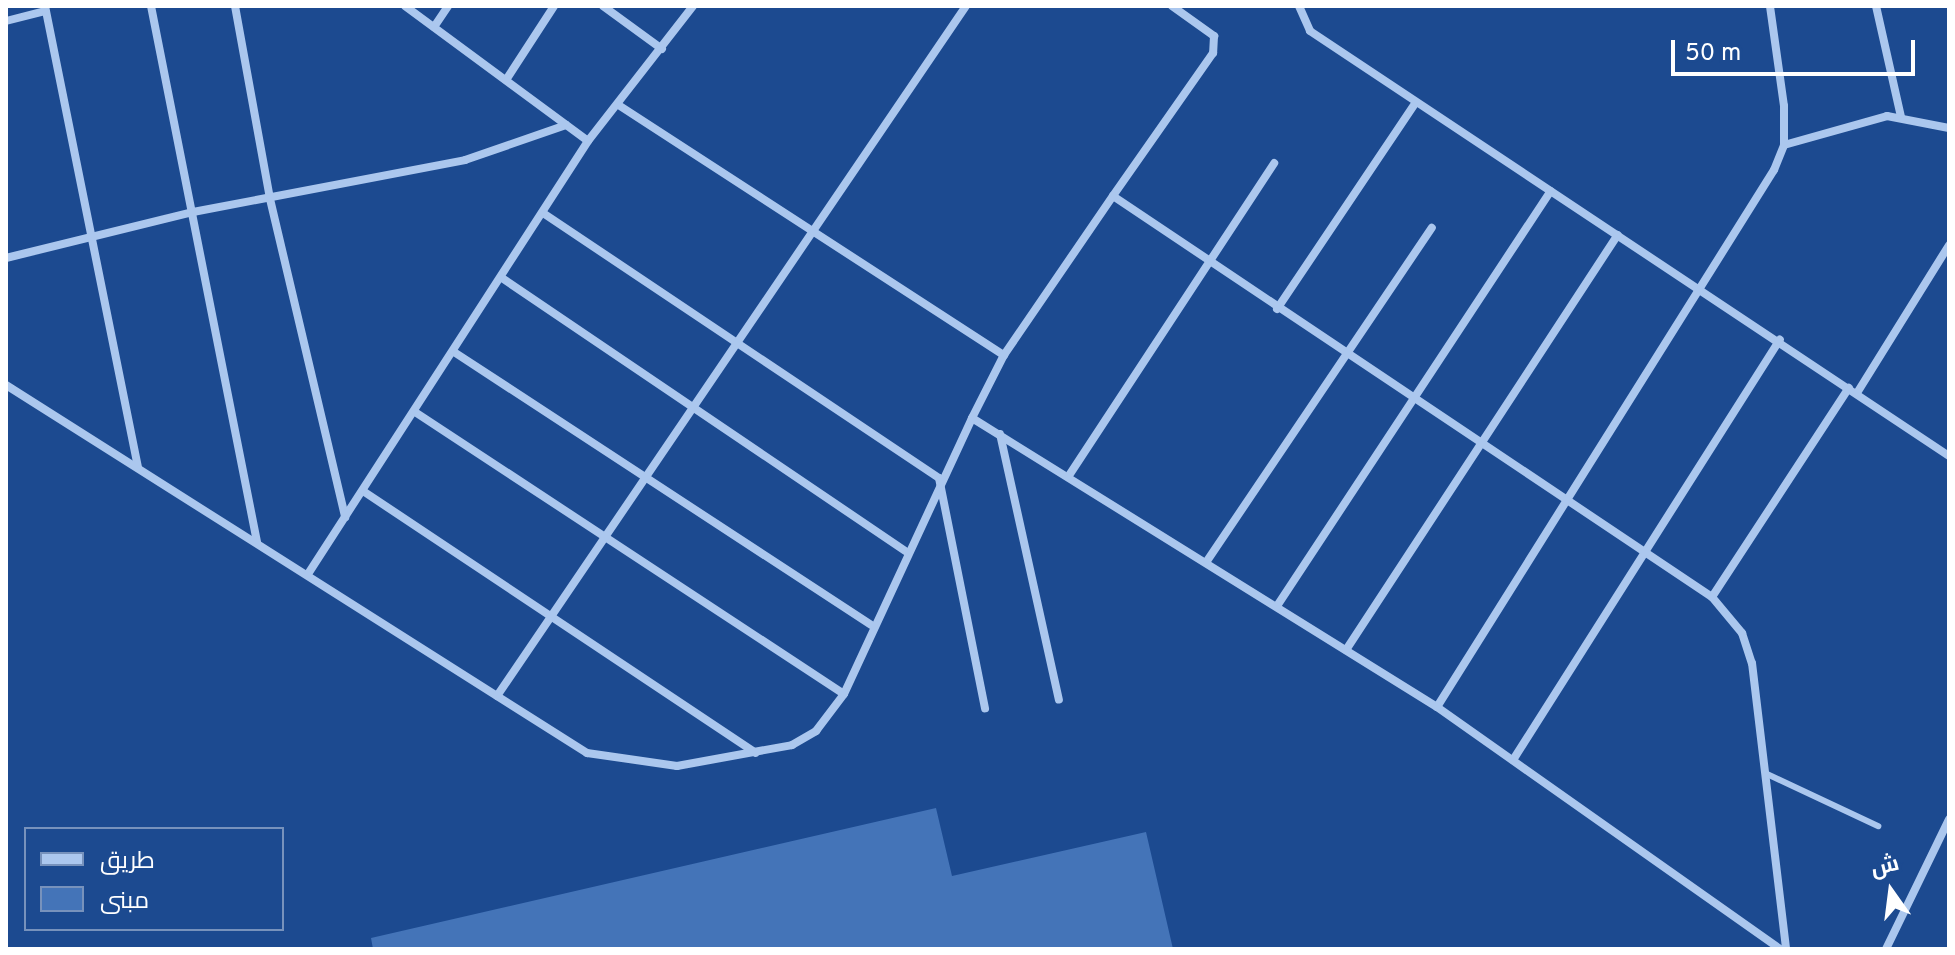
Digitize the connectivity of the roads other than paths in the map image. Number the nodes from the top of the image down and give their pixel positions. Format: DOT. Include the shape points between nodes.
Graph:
graph roads {
  1 [pos="151,6"];
  2 [pos="235,6"];
  3 [pos="405,6"];
  4 [pos="448,6"];
  5 [pos="554,6"];
  6 [pos="603,6"];
  7 [pos="693,6"];
  8 [pos="966,6"];
  9 [pos="1172,6"];
  10 [pos="1299,6"];
  11 [pos="1770,6"];
  12 [pos="1876,6"];
  13 [pos="45,9"];
  14 [pos="6,21"];
  15 [pos="434,27"];
  16 [pos="662,49"];
  17 [pos="506,80"];
  18 [pos="1416,102"];
  19 [pos="620,106"];
  20 [pos="1901,117"];
  21 [pos="566,125"];
  22 [pos="1949,128"];
  23 [pos="588,141"];
  24 [pos="1784,145"];
  25 [pos="1274,163"];
  26 [pos="1551,191"];
  27 [pos="1113,196"];
  28 [pos="270,199"];
  29 [pos="193,212"];
  30 [pos="543,213"];
  31 [pos="1432,228"];
  32 [pos="813,231"];
  33 [pos="1618,235"];
  34 [pos="87,238"];
  35 [pos="1949,245"];
  36 [pos="6,258"];
  37 [pos="1209,264"];
  38 [pos="502,278"];
  39 [pos="1701,290"];
  40 [pos="1277,309"];
  41 [pos="1780,340"];
  42 [pos="736,345"];
  43 [pos="454,352"];
  44 [pos="1346,353"];
  45 [pos="1004,355"];
  46 [pos="6,385"];
  47 [pos="1853,391"];
  48 [pos="1415,401"];
  49 [pos="691,410"];
  50 [pos="415,412"];
  51 [pos="972,418"];
  52 [pos="1000,434"];
  53 [pos="1482,445"];
  54 [pos="1949,456"];
  55 [pos="138,467"];
  56 [pos="1070,474"];
  57 [pos="644,478"];
  58 [pos="939,478"];
  59 [pos="363,491"];
  60 [pos="1567,499"];
  61 [pos="345,517"];
  62 [pos="603,539"];
  63 [pos="257,542"];
  64 [pos="905,551"];
  65 [pos="1649,552"];
  66 [pos="1207,561"];
  67 [pos="308,574"];
  68 [pos="1712,597"];
  69 [pos="1277,606"];
  70 [pos="552,614"];
  71 [pos="871,625"];
  72 [pos="1346,650"];
  73 [pos="844,694"];
  74 [pos="497,696"];
  75 [pos="1059,700"];
  76 [pos="1437,707"];
  77 [pos="985,708"];
  78 [pos="756,753"];
  79 [pos="1513,760"];
  80 [pos="1767,774"];
  81 [pos="1949,819"];
  82 [pos="1878,826"];
  83 [pos="1780,949"];
  84 [pos="1786,949"];
  85 [pos="1886,949"];
  1 -- 29 [label="street"];
  2 -- 28 [label="street"];
  3 -- 15 [label="street"];
  4 -- 15 [label="street"];
  5 -- 17 [label="street"];
  6 -- 16 [label="street"];
  7 -- 16 [label="street"];
  8 -- 32 [label="street"];
  9 -- 27 [label="street" via="1214,36 1213,53"];
  10 -- 18 [label="street" via="1310,31"];
  11 -- 24 [label="street"];
  12 -- 20 [label="street"];
  13 -- 14 [label="street"];
  13 -- 34 [label="street"];
  15 -- 17 [label="street"];
  16 -- 19 [label="street"];
  17 -- 21 [label="street"];
  18 -- 26 [label="street"];
  18 -- 40 [label="street"];
  19 -- 23 [label="street"];
  19 -- 32 [label="street"];
  20 -- 22 [label="street"];
  20 -- 24 [label="street" via="1850,124"];
  21 -- 23 [label="street"];
  21 -- 28 [label="street" via="465,160"];
  23 -- 30 [label="street"];
  24 -- 39 [label="street"];
  25 -- 37 [label="street"];
  26 -- 33 [label="street"];
  26 -- 48 [label="street"];
  27 -- 37 [label="street"];
  27 -- 45 [label="street"];
  28 -- 29 [label="street"];
  28 -- 61 [label="street"];
  29 -- 34 [label="street"];
  29 -- 63 [label="street"];
  30 -- 38 [label="street"];
  30 -- 42 [label="street"];
  31 -- 44 [label="street"];
  32 -- 42 [label="street"];
  32 -- 45 [label="street"];
  33 -- 39 [label="street"];
  33 -- 53 [label="street"];
  34 -- 36 [label="street"];
  34 -- 55 [label="street"];
  35 -- 47 [label="street"];
  37 -- 40 [label="street"];
  37 -- 56 [label="street"];
  38 -- 43 [label="street"];
  38 -- 49 [label="street"];
  39 -- 41 [label="street"];
  39 -- 60 [label="street"];
  40 -- 44 [label="street"];
  41 -- 47 [label="street"];
  41 -- 65 [label="street"];
  42 -- 49 [label="street"];
  42 -- 58 [label="street"];
  43 -- 50 [label="street"];
  43 -- 57 [label="street"];
  44 -- 48 [label="street"];
  44 -- 66 [label="street"];
  45 -- 51 [label="street"];
  46 -- 55 [label="street"];
  47 -- 54 [label="street"];
  47 -- 68 [label="street"];
  48 -- 53 [label="street"];
  48 -- 69 [label="street"];
  49 -- 57 [label="street"];
  49 -- 64 [label="street"];
  50 -- 59 [label="street"];
  50 -- 62 [label="street"];
  51 -- 52 [label="street"];
  51 -- 58 [label="street"];
  52 -- 56 [label="street"];
  52 -- 75 [label="street"];
  53 -- 60 [label="street"];
  53 -- 72 [label="street"];
  55 -- 63 [label="street"];
  56 -- 66 [label="street"];
  57 -- 62 [label="street"];
  57 -- 71 [label="street"];
  58 -- 64 [label="street"];
  58 -- 77 [label="street"];
  59 -- 61 [label="street"];
  59 -- 70 [label="street"];
  60 -- 65 [label="street"];
  60 -- 76 [label="street"];
  61 -- 67 [label="street"];
  62 -- 70 [label="street"];
  62 -- 73 [label="street"];
  63 -- 67 [label="street"];
  64 -- 71 [label="street"];
  65 -- 68 [label="street"];
  65 -- 79 [label="street"];
  66 -- 69 [label="street"];
  67 -- 74 [label="street"];
  68 -- 80 [label="street" via="1742,633 1752,663"];
  69 -- 72 [label="street"];
  70 -- 74 [label="street"];
  70 -- 78 [label="street"];
  71 -- 73 [label="street"];
  72 -- 76 [label="street"];
  73 -- 78 [label="street" via="816,731 792,745"];
  74 -- 78 [label="street" via="587,753 631,763 677,766"];
  76 -- 79 [label="street"];
  79 -- 83 [label="street"];
  80 -- 82 [label="lane"];
  80 -- 84 [label="street"];
  81 -- 85 [label="street"];
}
